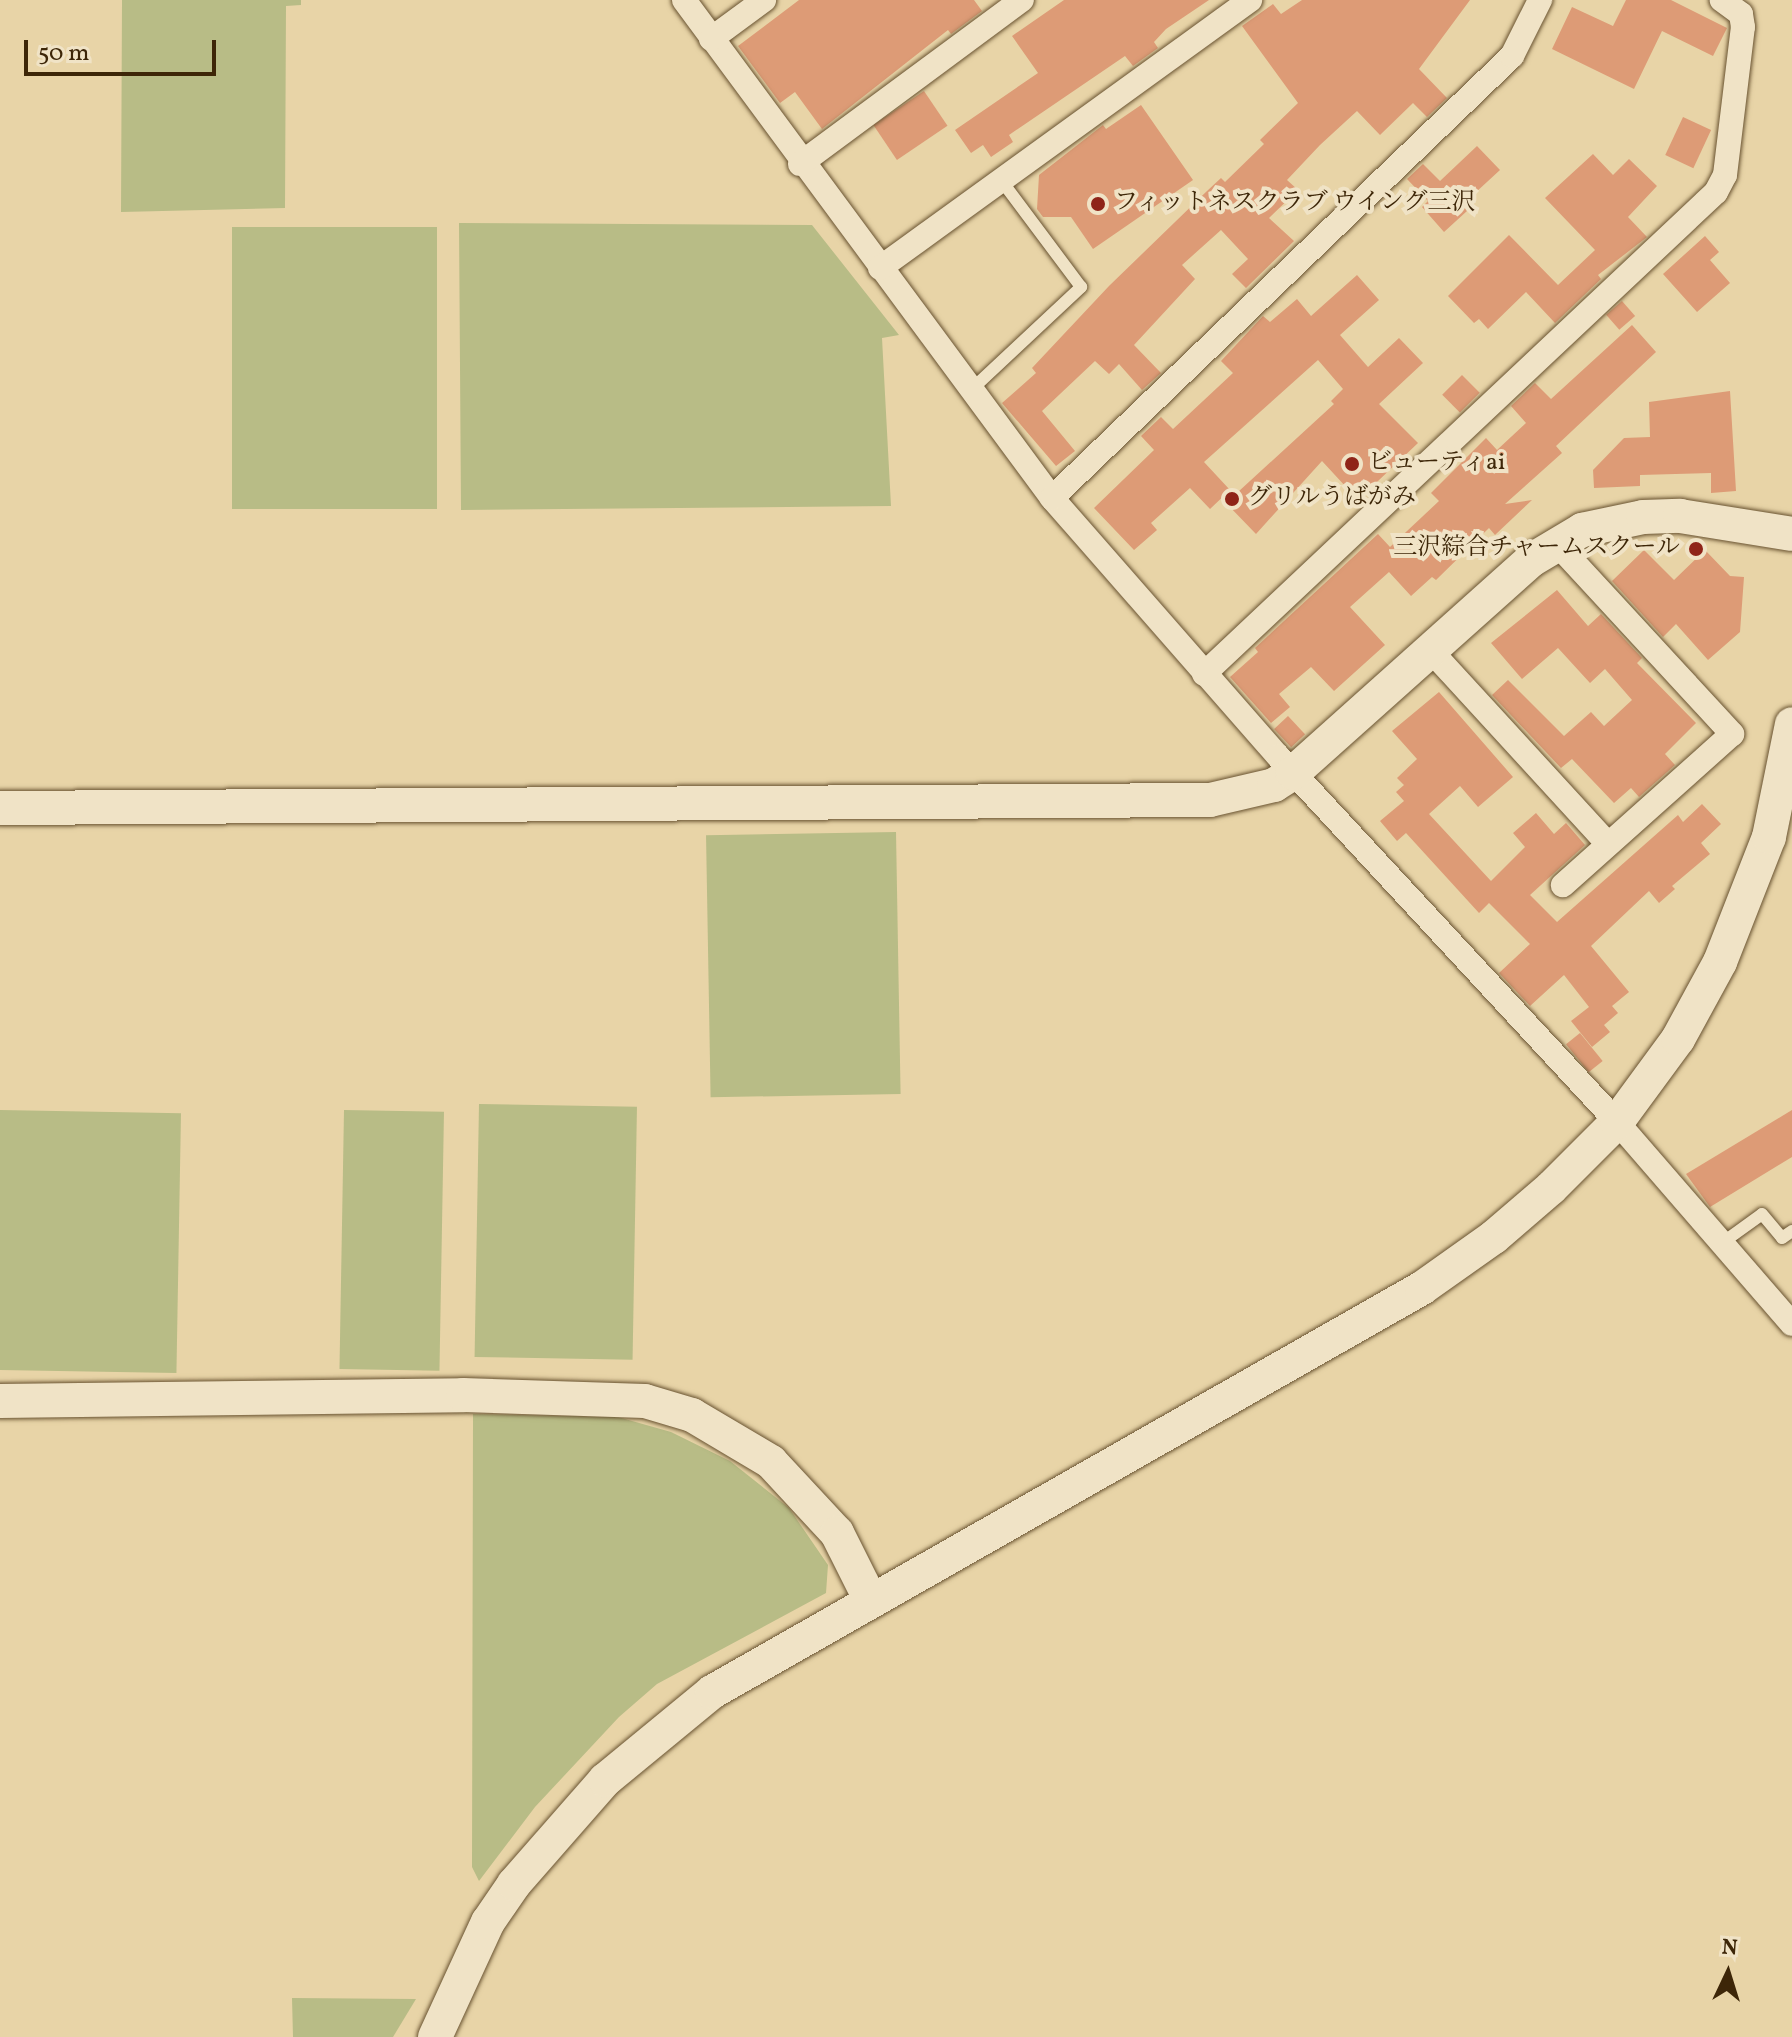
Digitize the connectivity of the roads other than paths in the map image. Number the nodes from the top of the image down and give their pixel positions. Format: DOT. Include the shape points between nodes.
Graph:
graph roads {
  1 [pos="684,0"];
  2 [pos="764,0"];
  3 [pos="1022,0"];
  4 [pos="1250,0"];
  5 [pos="1540,0"];
  6 [pos="1722,0"];
  7 [pos="711,39"];
  8 [pos="800,164"];
  9 [pos="1001,180"];
  10 [pos="880,268"];
  11 [pos="971,390"];
  12 [pos="1052,498"];
  13 [pos="1792,534"];
  14 [pos="1556,543"];
  15 [pos="1432,652"];
  16 [pos="1204,674"];
  17 [pos="1792,724"];
  18 [pos="1293,773"];
  19 [pos="0,808"];
  20 [pos="1608,844"];
  21 [pos="1563,885"];
  22 [pos="1617,1122"];
  23 [pos="1792,1231"];
  24 [pos="1722,1243"];
  25 [pos="1792,1324"];
  26 [pos="0,1401"];
  27 [pos="870,1599"];
  28 [pos="435,2037"];
  1 -- 7 [label="street"];
  2 -- 7 [label="street"];
  3 -- 8 [label="street"];
  4 -- 9 [label="street"];
  5 -- 12 [label="street" via="1512,56"];
  6 -- 16 [label="street" via="1741,14 1743,27 1725,175 1716,192"];
  7 -- 8 [label="street"];
  8 -- 10 [label="street"];
  9 -- 10 [label="street"];
  9 -- 11 [label="lane" via="1081,287"];
  10 -- 11 [label="street"];
  11 -- 12 [label="street"];
  12 -- 16 [label="street"];
  13 -- 14 [label="street" via="1680,516 1643,517 1582,530"];
  14 -- 15 [label="street"];
  14 -- 20 [label="street" via="1732,734"];
  15 -- 18 [label="street"];
  15 -- 20 [label="street"];
  16 -- 18 [label="street"];
  17 -- 22 [label="street" via="1769,837 1749,898 1678,1039"];
  18 -- 19 [label="street" via="1245,792 1170,802"];
  18 -- 22 [label="street"];
  20 -- 21 [label="street"];
  22 -- 24 [label="street"];
  22 -- 27 [label="street" via="1494,1237 1422,1288"];
  23 -- 24 [label="lane" via="1782,1238 1762,1214"];
  24 -- 25 [label="street"];
  26 -- 27 [label="street" via="463,1395 645,1401 692,1415 771,1462 837,1533"];
  27 -- 28 [label="street" via="712,1692 605,1780 523,1873 488,1922"];
}
